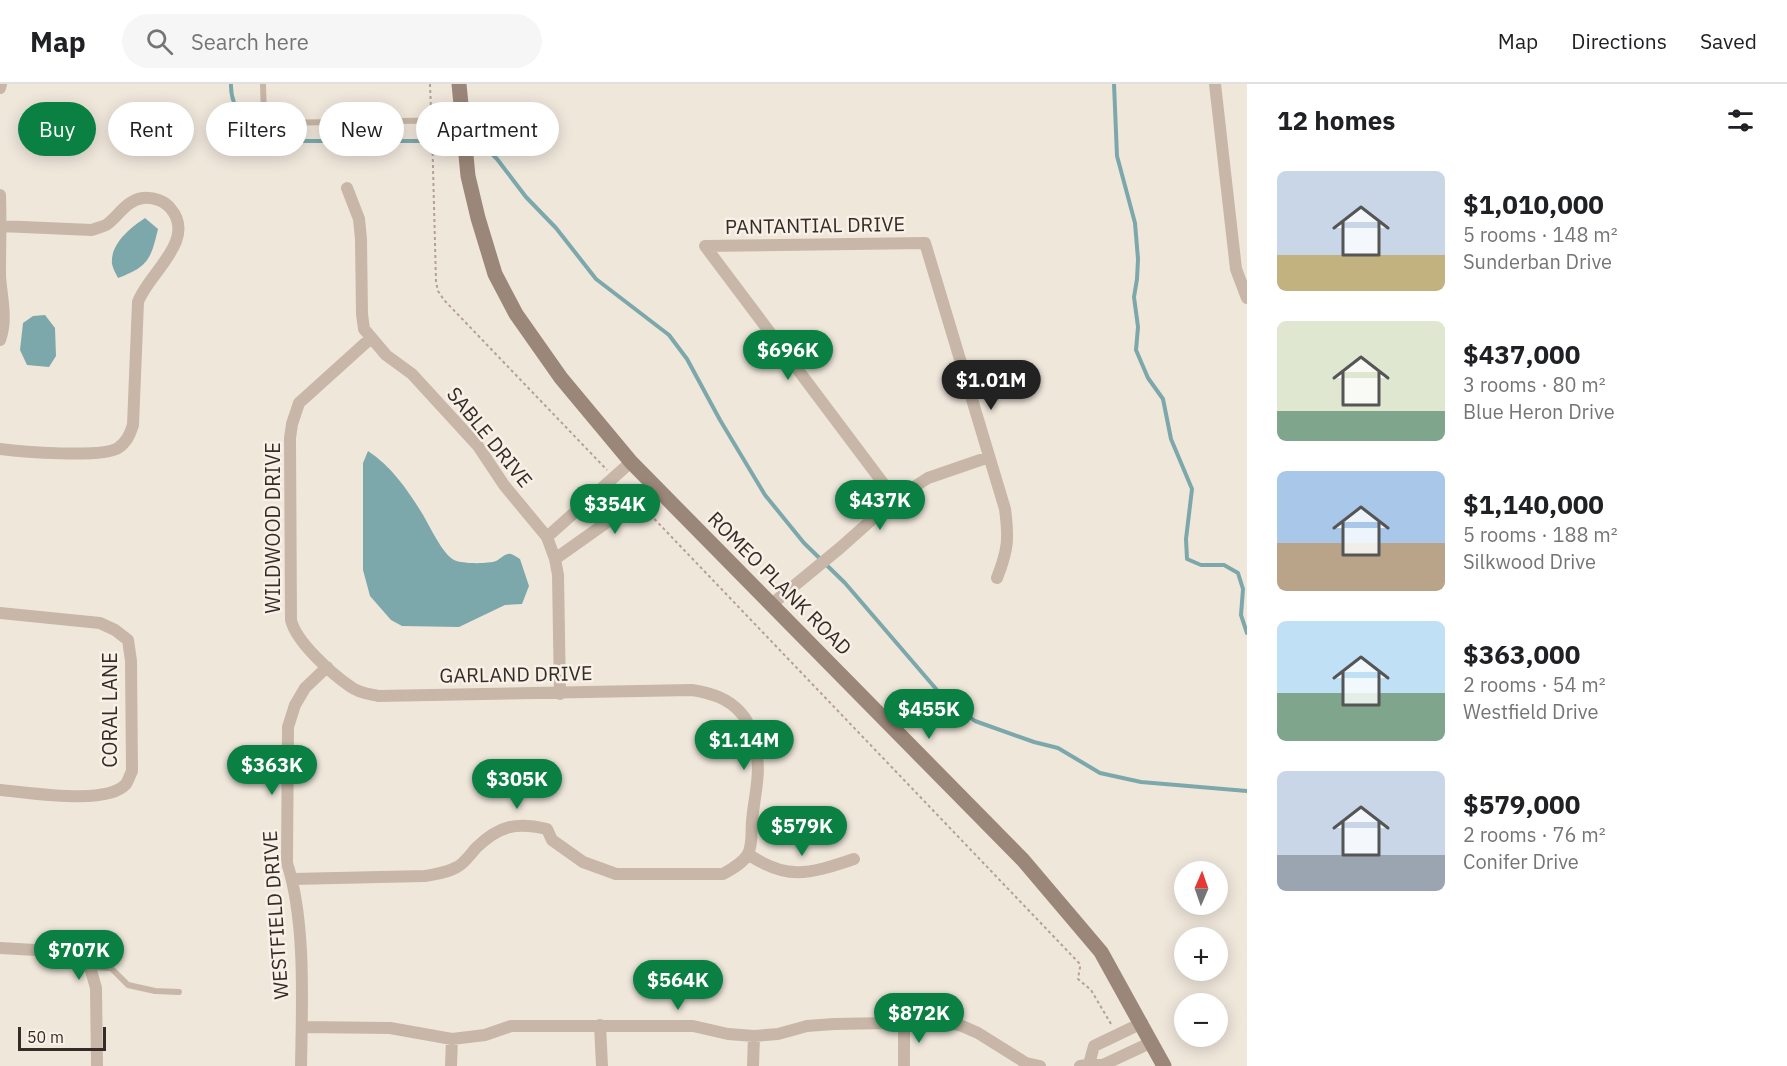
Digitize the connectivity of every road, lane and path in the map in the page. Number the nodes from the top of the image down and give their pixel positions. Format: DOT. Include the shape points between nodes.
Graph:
graph roads {
  1 [pos="263,84"];
  2 [pos="430,84"];
  3 [pos="459,84"];
  4 [pos="1215,84"];
  5 [pos="431,102"];
  6 [pos="461,102"];
  7 [pos="416,121"];
  8 [pos="433,156"];
  9 [pos="466,156"];
  10 [pos="346,188"];
  11 [pos="0,195"];
  12 [pos="1,226"];
  13 [pos="1247,298"];
  14 [pos="371,338"];
  15 [pos="0,340"];
  16 [pos="0,449"];
  17 [pos="989,457"];
  18 [pos="631,462"];
  19 [pos="614,477"];
  20 [pos="652,483"];
  21 [pos="634,498"];
  22 [pos="591,499"];
  23 [pos="895,499"];
  24 [pos="610,520"];
  25 [pos="547,537"];
  26 [pos="555,559"];
  27 [pos="997,578"];
  28 [pos="771,604"];
  29 [pos="0,613"];
  30 [pos="327,667"];
  31 [pos="560,694"];
  32 [pos="0,790"];
  33 [pos="748,854"];
  34 [pos="854,859"];
  35 [pos="292,879"];
  36 [pos="0,948"];
  37 [pos="90,967"];
  38 [pos="179,992"];
  39 [pos="904,1022"];
  40 [pos="1142,1023"];
  41 [pos="600,1025"];
  42 [pos="302,1027"];
  43 [pos="1116,1035"];
  44 [pos="754,1036"];
  45 [pos="452,1038"];
  46 [pos="1152,1042"];
  47 [pos="1085,1065"];
  48 [pos="97,1066"];
  49 [pos="301,1066"];
  50 [pos="451,1066"];
  51 [pos="602,1066"];
  52 [pos="753,1066"];
  53 [pos="904,1066"];
  54 [pos="1040,1066"];
  55 [pos="1164,1066"];
  1 -- 7 [label="lane" via="268,122"];
  2 -- 5 [label="path"];
  3 -- 6 [label="street, ROMEO PLANK ROAD"];
  4 -- 13 [label="street" via="1236,269"];
  8 -- 19 [label="path" via="438,291"];
  9 -- 18 [label="street, ROMEO PLANK ROAD" via="478,218 495,274 516,314 561,378"];
  10 -- 14 [label="street, SABLE DRIVE" via="359,219 362,314 364,330"];
  11 -- 12 [label="street"];
  12 -- 15 [label="street"];
  12 -- 16 [label="street" via="93,230 142,198 165,203 177,217 179,229 172,252 138,302 133,425 128,438 116,449 95,452"];
  14 -- 25 [label="street, SABLE DRIVE" via="386,356 412,374 478,446"];
  14 -- 30 [label="street, WILDWOOD DRIVE" via="299,403 290,438 291,620 294,631"];
  17 -- 23 [label="street" via="928,478"];
  17 -- 23 [label="street, PANTANTIAL DRIVE" via="925,243 705,246"];
  17 -- 27 [label="street" via="1009,537"];
  18 -- 19 [label="street"];
  18 -- 20 [label="street, ROMEO PLANK ROAD"];
  19 -- 22 [label="street"];
  20 -- 21 [label="street"];
  20 -- 28 [label="street, ROMEO PLANK ROAD"];
  21 -- 24 [label="street"];
  21 -- 43 [label="path" via="1079,963 1078,980 1091,990"];
  22 -- 24 [label="street"];
  22 -- 25 [label="street"];
  23 -- 28 [label="street"];
  24 -- 26 [label="street"];
  25 -- 26 [label="street, SABLE DRIVE"];
  26 -- 31 [label="street, SABLE DRIVE"];
  28 -- 40 [label="street, ROMEO PLANK ROAD" via="1023,860 1101,952"];
  29 -- 32 [label="street, CORAL LANE" via="100,623 128,640 132,771 126,785 92,797"];
  30 -- 31 [label="street, GARLAND DRIVE" via="352,688 378,696"];
  30 -- 35 [label="street, WESTFIELD DRIVE" via="305,688 288,727 287,863"];
  31 -- 33 [label="street, GARLAND DRIVE" via="692,690 714,693 743,714 758,755 759,776"];
  33 -- 34 [label="street" via="782,872 815,872"];
  33 -- 35 [label="street" via="723,874 616,874 583,861 552,840 547,829 512,825 496,831 459,867 443,873"];
  35 -- 42 [label="street, WESTFIELD DRIVE" via="301,947"];
  36 -- 37 [label="street" via="53,951 76,956"];
  37 -- 38 [label="lane" via="111,968 128,985 141,989"];
  37 -- 48 [label="street" via="96,988"];
  39 -- 44 [label="street" via="807,1026"];
  39 -- 53 [label="street"];
  39 -- 54 [label="street" via="962,1026 1026,1063"];
  40 -- 43 [label="street"];
  40 -- 46 [label="street, ROMEO PLANK ROAD"];
  41 -- 44 [label="street" via="693,1026"];
  41 -- 45 [label="street" via="511,1026 485,1035"];
  41 -- 51 [label="street"];
  42 -- 45 [label="street" via="390,1028"];
  42 -- 49 [label="street, WESTFIELD DRIVE"];
  43 -- 47 [label="street" via="1094,1046"];
  44 -- 52 [label="street"];
  45 -- 50 [label="street"];
  46 -- 47 [label="street" via="1103,1065"];
  46 -- 55 [label="street, ROMEO PLANK ROAD"];
}
